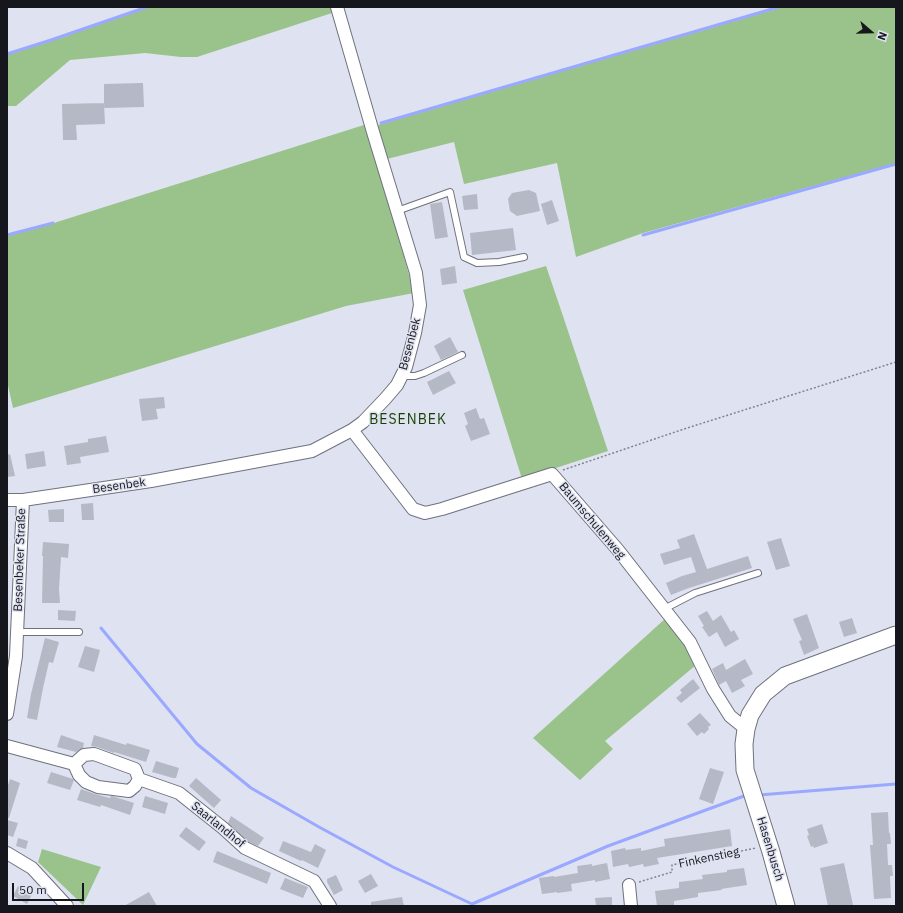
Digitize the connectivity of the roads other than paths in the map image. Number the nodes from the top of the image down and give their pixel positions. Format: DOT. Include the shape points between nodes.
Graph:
graph roads {
  1 [pos="337,7"];
  2 [pos="397,211"];
  3 [pos="524,257"];
  4 [pos="462,355"];
  5 [pos="401,376"];
  6 [pos="352,430"];
  7 [pos="7,500"];
  8 [pos="23,500"];
  9 [pos="758,573"];
  10 [pos="664,609"];
  11 [pos="17,632"];
  12 [pos="79,632"];
  13 [pos="896,635"];
  14 [pos="10,677"];
  15 [pos="7,714"];
  16 [pos="746,729"];
  17 [pos="7,746"];
  18 [pos="74,764"];
  19 [pos="138,779"];
  20 [pos="7,853"];
  21 [pos="629,885"];
  22 [pos="67,906"];
  23 [pos="330,906"];
  24 [pos="631,906"];
  25 [pos="786,906"];
  1 -- 2 [label="street, Besenbek"];
  2 -- 3 [label="lane" via="450,192 464,257 477,263"];
  2 -- 5 [label="street, Besenbek" via="416,273 420,305 406,367"];
  4 -- 5 [label="lane" via="424,374"];
  5 -- 6 [label="street, Besenbek" via="385,400"];
  6 -- 8 [label="street, Besenbek" via="312,451 151,481"];
  6 -- 10 [label="street, Baumschulenweg" via="413,509 425,513 552,474 618,550"];
  7 -- 8 [label="street, Besenbek"];
  8 -- 11 [label="street, Besenbeker Straße"];
  9 -- 10 [label="lane" via="695,593"];
  10 -- 16 [label="street, Baumschulenweg" via="690,642 713,690 730,716"];
  11 -- 12 [label="lane"];
  11 -- 14 [label="street, Besenbeker Straße" via="16,656"];
  13 -- 16 [label="main road, Hasenbusch" via="785,676 763,694 750,715"];
  14 -- 15 [label="street, Besenbeker Straße"];
  16 -- 25 [label="main road, Hasenbusch" via="745,770"];
  17 -- 18 [label="street"];
  18 -- 19 [label="street, Saarlandhof" via="84,755 94,754 135,769"];
  18 -- 19 [label="street" via="86,782 98,787 129,791"];
  19 -- 23 [label="street, Saarlandhof" via="179,793 245,848 314,881"];
  20 -- 22 [label="street" via="32,868"];
  21 -- 24 [label="street"];
}
